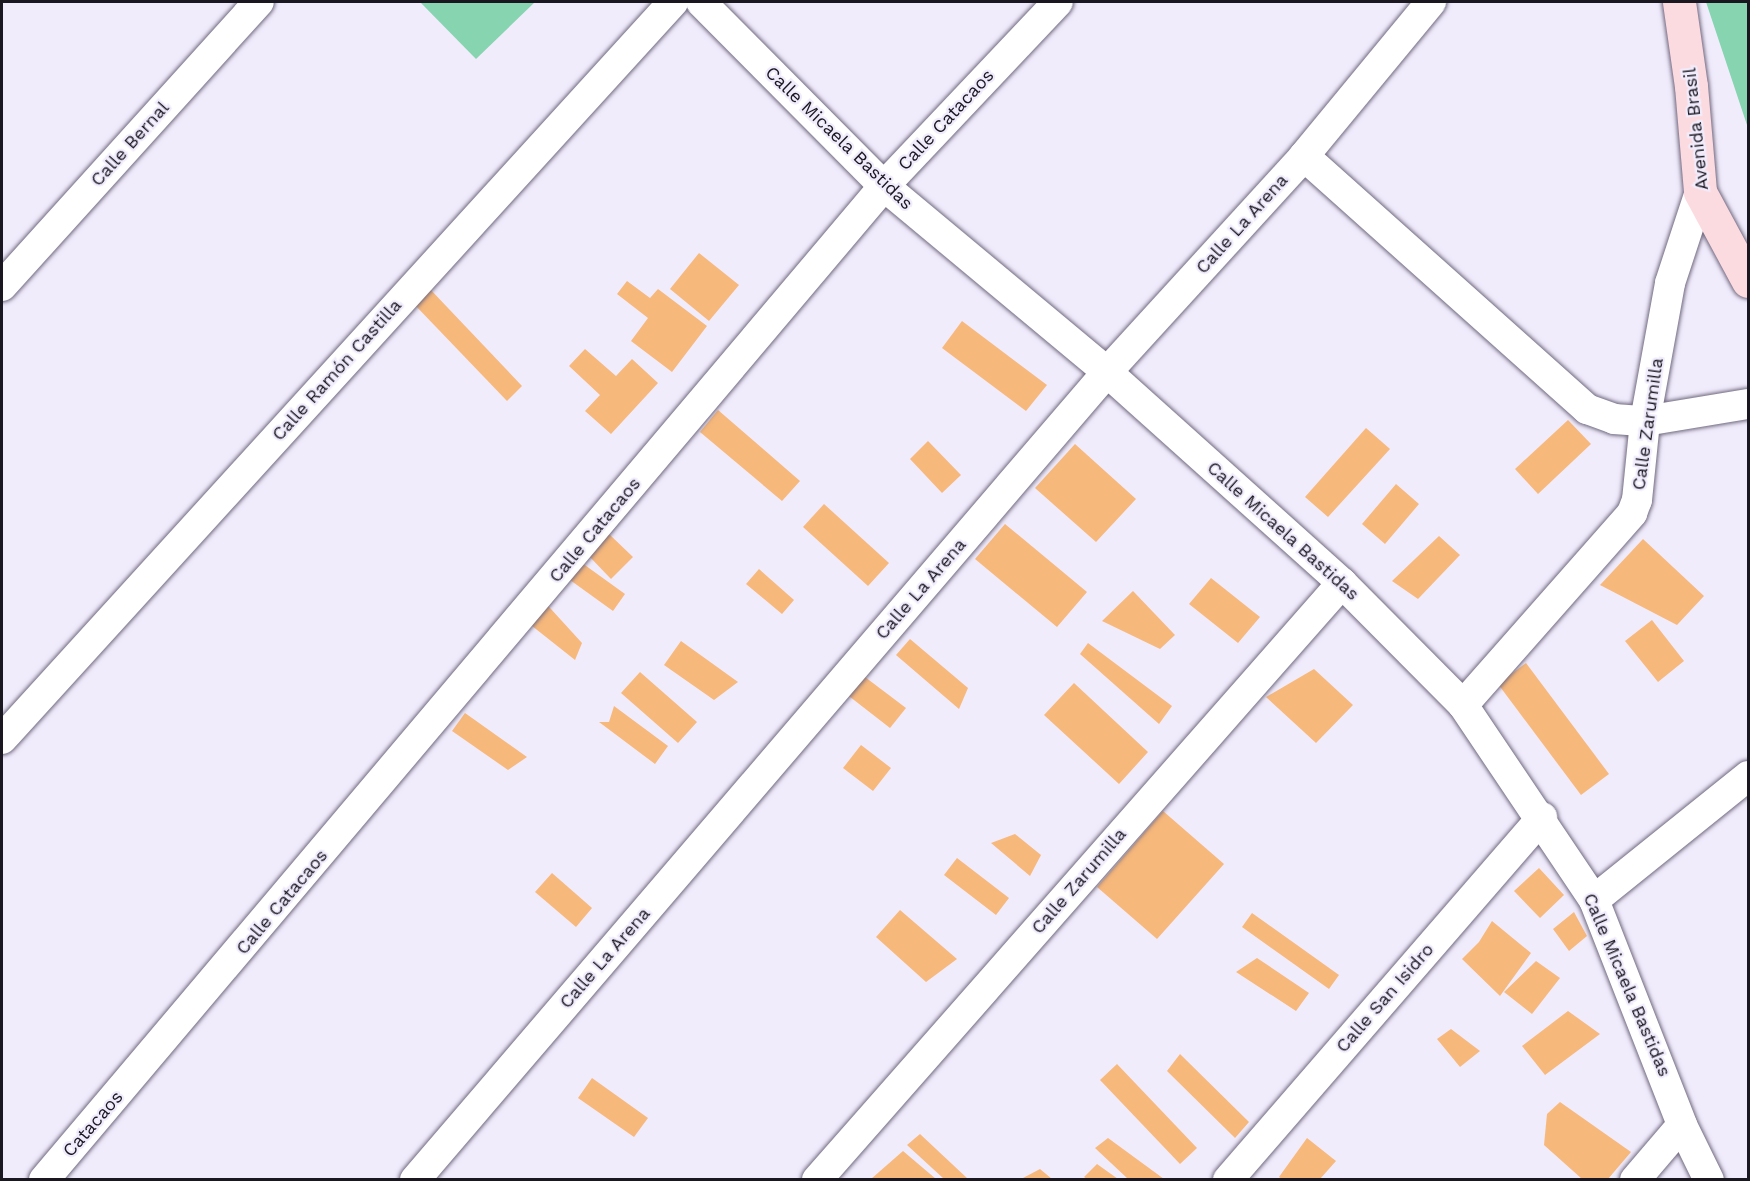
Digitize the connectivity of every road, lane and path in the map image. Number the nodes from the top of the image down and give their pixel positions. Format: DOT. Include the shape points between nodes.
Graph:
graph roads {
  1 [pos="259,2"];
  2 [pos="673,2"];
  3 [pos="701,2"];
  4 [pos="1058,2"];
  5 [pos="1431,2"];
  6 [pos="1678,2"];
  7 [pos="1304,156"];
  8 [pos="884,186"];
  9 [pos="1700,192"];
  10 [pos="1749,281"];
  11 [pos="2,286"];
  12 [pos="1107,372"];
  13 [pos="1749,404"];
  14 [pos="1645,421"];
  15 [pos="1342,583"];
  16 [pos="1463,705"];
  17 [pos="2,739"];
  18 [pos="1749,776"];
  19 [pos="1542,817"];
  20 [pos="1594,900"];
  21 [pos="142,1068"];
  22 [pos="1682,1125"];
  23 [pos="44,1179"];
  24 [pos="415,1179"];
  25 [pos="817,1179"];
  26 [pos="1228,1179"];
  27 [pos="1635,1179"];
  28 [pos="1709,1179"];
  1 -- 11 [label="street, Calle Bernal"];
  2 -- 17 [label="street, Calle Ramón Castilla"];
  3 -- 8 [label="street, Calle Micaela Bastidas"];
  4 -- 8 [label="street, Calle Catacaos"];
  5 -- 7 [label="street, Calle La Arena"];
  6 -- 9 [label="street, Avenida Brasil" via="1691,86"];
  7 -- 12 [label="street, Calle La Arena"];
  7 -- 14 [label="street" via="1587,409 1614,419"];
  8 -- 12 [label="street, Calle Micaela Bastidas"];
  8 -- 21 [label="street, Calle Catacaos"];
  9 -- 10 [label="street, Avenida Brasil"];
  9 -- 14 [label="street, Calle Zarumilla" via="1670,283"];
  12 -- 15 [label="street, Calle Micaela Bastidas"];
  12 -- 24 [label="street, Calle La Arena"];
  13 -- 14 [label="street"];
  14 -- 16 [label="street, Calle Zarumilla" via="1637,500 1632,513"];
  15 -- 16 [label="street, Calle Micaela Bastidas"];
  15 -- 25 [label="street, Calle Zarumilla"];
  16 -- 19 [label="street, Calle Micaela Bastidas"];
  18 -- 20 [label="street"];
  19 -- 20 [label="street, Calle Micaela Bastidas"];
  19 -- 26 [label="street, Calle San Isidro"];
  20 -- 22 [label="street, Calle Micaela Bastidas"];
  21 -- 23 [label="street, Catacaos"];
  22 -- 27 [label="street"];
  22 -- 28 [label="street, Calle Micaela Bastidas"];
}
